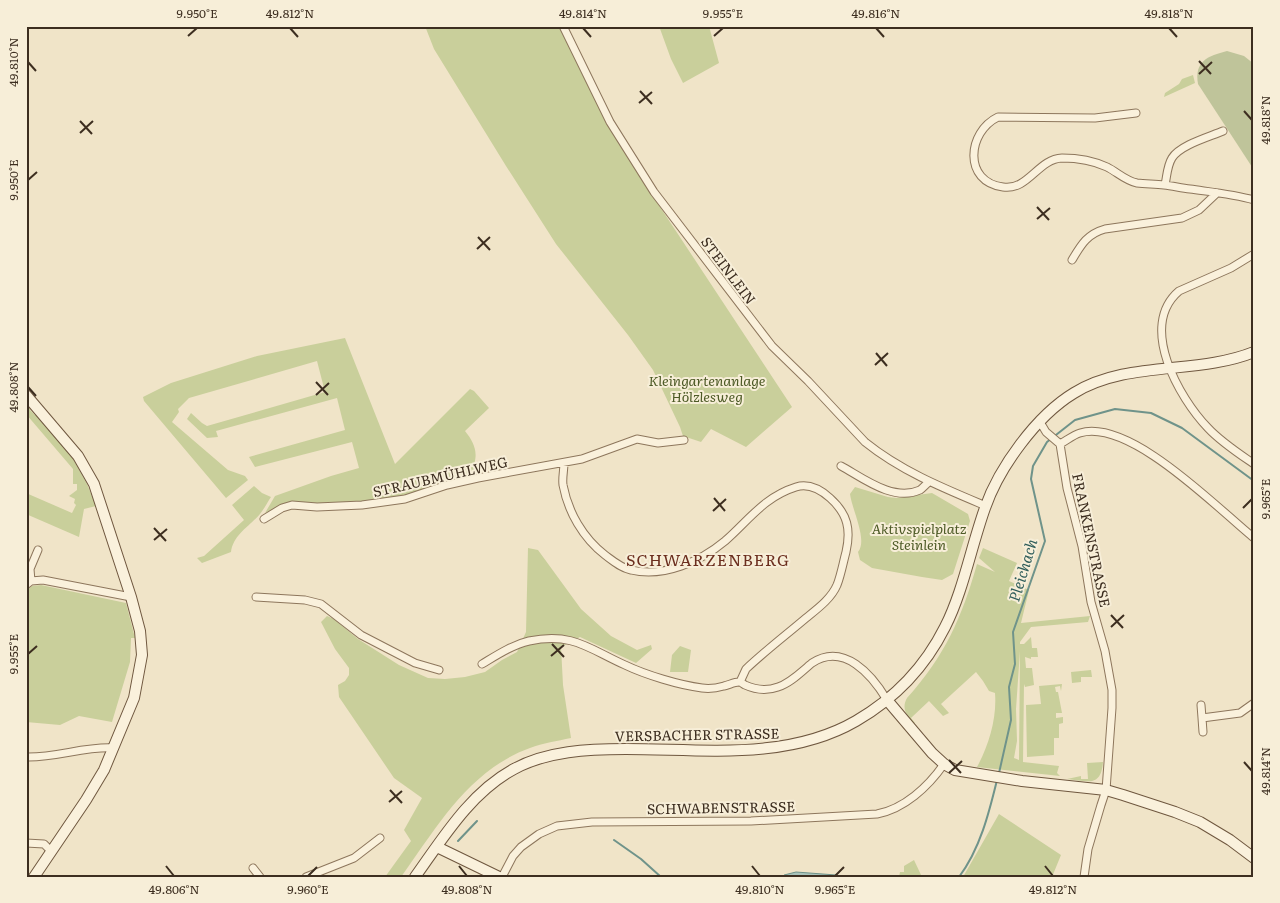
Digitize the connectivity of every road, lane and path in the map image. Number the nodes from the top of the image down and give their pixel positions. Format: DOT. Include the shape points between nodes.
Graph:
graph roads {
  1 [pos="563,26"];
  2 [pos="1136,113"];
  3 [pos="1223,131"];
  4 [pos="1166,185"];
  5 [pos="1217,193"];
  6 [pos="1254,200"];
  7 [pos="1254,254"];
  8 [pos="1072,260"];
  9 [pos="1254,352"];
  10 [pos="1170,368"];
  11 [pos="26,395"];
  12 [pos="1040,422"];
  13 [pos="684,440"];
  14 [pos="1060,444"];
  15 [pos="564,463"];
  16 [pos="1254,464"];
  17 [pos="841,466"];
  18 [pos="929,482"];
  19 [pos="986,506"];
  20 [pos="264,519"];
  21 [pos="1254,538"];
  22 [pos="38,550"];
  23 [pos="29,583"];
  24 [pos="256,596"];
  25 [pos="131,597"];
  26 [pos="482,664"];
  27 [pos="439,670"];
  28 [pos="740,682"];
  29 [pos="887,700"];
  30 [pos="1254,703"];
  31 [pos="1201,705"];
  32 [pos="1202,718"];
  33 [pos="1203,732"];
  34 [pos="114,748"];
  35 [pos="26,757"];
  36 [pos="944,764"];
  37 [pos="1106,790"];
  38 [pos="380,838"];
  39 [pos="26,843"];
  40 [pos="437,847"];
  41 [pos="52,850"];
  42 [pos="1254,858"];
  43 [pos="253,868"];
  44 [pos="34,877"];
  45 [pos="260,877"];
  46 [pos="306,877"];
  47 [pos="415,877"];
  48 [pos="500,877"];
  49 [pos="1084,877"];
  1 -- 18 [label="street, STEINLEIN" via="632,159 772,346 864,442"];
  2 -- 4 [label="street" via="1095,118 998,117 981,131 973,150 974,162 982,177 1002,187 1020,184 1047,162 1063,158 1095,163 1136,182"];
  3 -- 4 [label="street" via="1175,154 1169,164"];
  4 -- 5 [label="street"];
  5 -- 6 [label="street"];
  5 -- 8 [label="street" via="1199,210 1182,218 1095,232 1084,241"];
  7 -- 10 [label="street" via="1231,268 1186,287 1169,301 1162,327"];
  9 -- 10 [label="main road, VERSBACHER STRASSE"];
  10 -- 12 [label="main road, VERSBACHER STRASSE" via="1092,384 1071,395"];
  10 -- 16 [label="street" via="1186,400 1208,428"];
  11 -- 25 [label="main road" via="78,456 94,484"];
  12 -- 14 [label="street"];
  12 -- 19 [label="main road, VERSBACHER STRASSE" via="1008,463"];
  13 -- 15 [label="street, STRAUBMÜHLWEG" via="658,443 638,439"];
  14 -- 21 [label="street" via="1080,433 1095,432 1126,440 1181,475"];
  14 -- 37 [label="street, FRANKENSTRASSE" via="1091,602 1110,677 1112,708"];
  15 -- 20 [label="street, STRAUBMÜHLWEG" via="478,478 397,500 362,505 292,505"];
  15 -- 28 [label="street" via="563,483 573,516 597,548 631,570 674,569 706,555 765,502 796,487 818,489 838,505 845,516 848,536 837,585 822,604 746,669"];
  17 -- 18 [label="street" via="897,493 920,490"];
  18 -- 19 [label="street, STEINLEIN"];
  19 -- 29 [label="main road, VERSBACHER STRASSE" via="945,628 919,668"];
  22 -- 23 [label="street" via="30,569"];
  23 -- 25 [label="street" via="42,580"];
  24 -- 27 [label="street" via="321,604 362,635 415,663"];
  25 -- 34 [label="main road" via="140,630 142,655 134,698"];
  26 -- 28 [label="street" via="509,648 529,641 567,639 594,648 645,674 691,686 718,688"];
  28 -- 29 [label="street" via="765,690 780,687 814,662 829,656 860,666"];
  29 -- 36 [label="main road"];
  29 -- 40 [label="main road, VERSBACHER STRASSE" via="840,729 790,745 725,750 598,750 530,762 514,769 477,797"];
  30 -- 32 [label="street" via="1240,713"];
  31 -- 32 [label="street"];
  32 -- 33 [label="street"];
  34 -- 35 [label="street"];
  34 -- 41 [label="main road" via="90,794"];
  36 -- 37 [label="main road" via="955,770 1010,780"];
  36 -- 48 [label="street, SCHWABENSTRASSE" via="917,794 896,809 877,814 751,821 592,822 552,828 520,847"];
  37 -- 42 [label="main road" via="1200,822"];
  37 -- 49 [label="street, FRANKENSTRASSE" via="1088,849"];
  38 -- 46 [label="street" via="354,858"];
  39 -- 41 [label="street" via="44,844"];
  40 -- 47 [label="main road, VERSBACHER STRASSE"];
  40 -- 48 [label="main road"];
  41 -- 44 [label="main road"];
  43 -- 45 [label="street"];
}
